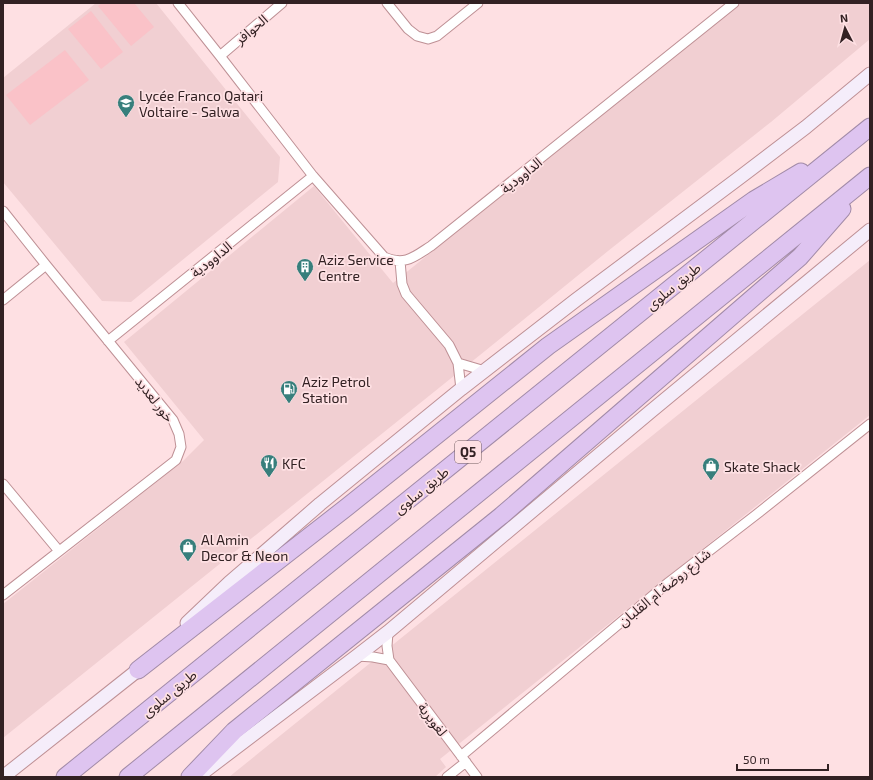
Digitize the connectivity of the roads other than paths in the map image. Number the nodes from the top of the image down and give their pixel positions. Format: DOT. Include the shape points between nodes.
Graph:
graph roads {
  1 [pos="178,3"];
  2 [pos="282,3"];
  3 [pos="387,3"];
  4 [pos="478,3"];
  5 [pos="734,3"];
  6 [pos="220,56"];
  7 [pos="870,74"];
  8 [pos="870,127"];
  9 [pos="856,139"];
  10 [pos="313,176"];
  11 [pos="870,177"];
  12 [pos="3,211"];
  13 [pos="870,230"];
  14 [pos="400,262"];
  15 [pos="46,265"];
  16 [pos="3,300"];
  17 [pos="108,341"];
  18 [pos="458,363"];
  19 [pos="485,371"];
  20 [pos="461,390"];
  21 [pos="870,424"];
  22 [pos="3,484"];
  23 [pos="59,551"];
  24 [pos="3,595"];
  25 [pos="388,632"];
  26 [pos="357,656"];
  27 [pos="389,660"];
  28 [pos="138,670"];
  29 [pos="463,759"];
  30 [pos="3,777"];
  31 [pos="65,777"];
  32 [pos="128,777"];
  33 [pos="190,777"];
  34 [pos="197,777"];
  35 [pos="446,777"];
  36 [pos="477,777"];
  1 -- 6 [label="street"];
  2 -- 6 [label="street, الحوافر"];
  3 -- 4 [label="street" via="408,29 417,36 428,39 438,36"];
  5 -- 14 [label="street, الداوودية" via="431,246"];
  6 -- 10 [label="street"];
  7 -- 19 [label="main road" via="752,169"];
  8 -- 9 [label="highway, طريق سلوى / Q5"];
  9 -- 28 [label="highway" via="754,200 548,346"];
  9 -- 31 [label="highway, طريق سلوى / Q5"];
  10 -- 14 [label="street" via="384,257"];
  10 -- 17 [label="street, الداوودية"];
  11 -- 32 [label="highway"];
  11 -- 33 [label="highway" via="800,257 501,516 234,731"];
  12 -- 15 [label="street, خور لعديد"];
  13 -- 25 [label="main road"];
  14 -- 18 [label="street" via="402,284 406,294 449,345"];
  15 -- 16 [label="street"];
  15 -- 17 [label="street, خور لعديد"];
  17 -- 23 [label="street, خور لعديد" via="173,420 181,447 176,460"];
  18 -- 19 [label="street"];
  18 -- 20 [label="street"];
  19 -- 20 [label="main road"];
  20 -- 28 [label="main road" via="308,513 229,583"];
  21 -- 29 [label="street, شارع روضة ام القلبان" via="669,582"];
  22 -- 23 [label="street"];
  23 -- 24 [label="street, خور لعديد"];
  25 -- 26 [label="main road"];
  25 -- 27 [label="street"];
  26 -- 27 [label="street"];
  26 -- 34 [label="main road"];
  27 -- 29 [label="street, لغويرية"];
  28 -- 30 [label="main road"];
  29 -- 35 [label="street, شارع روضة ام القلبان"];
  29 -- 36 [label="street, لغويرية"];
}
